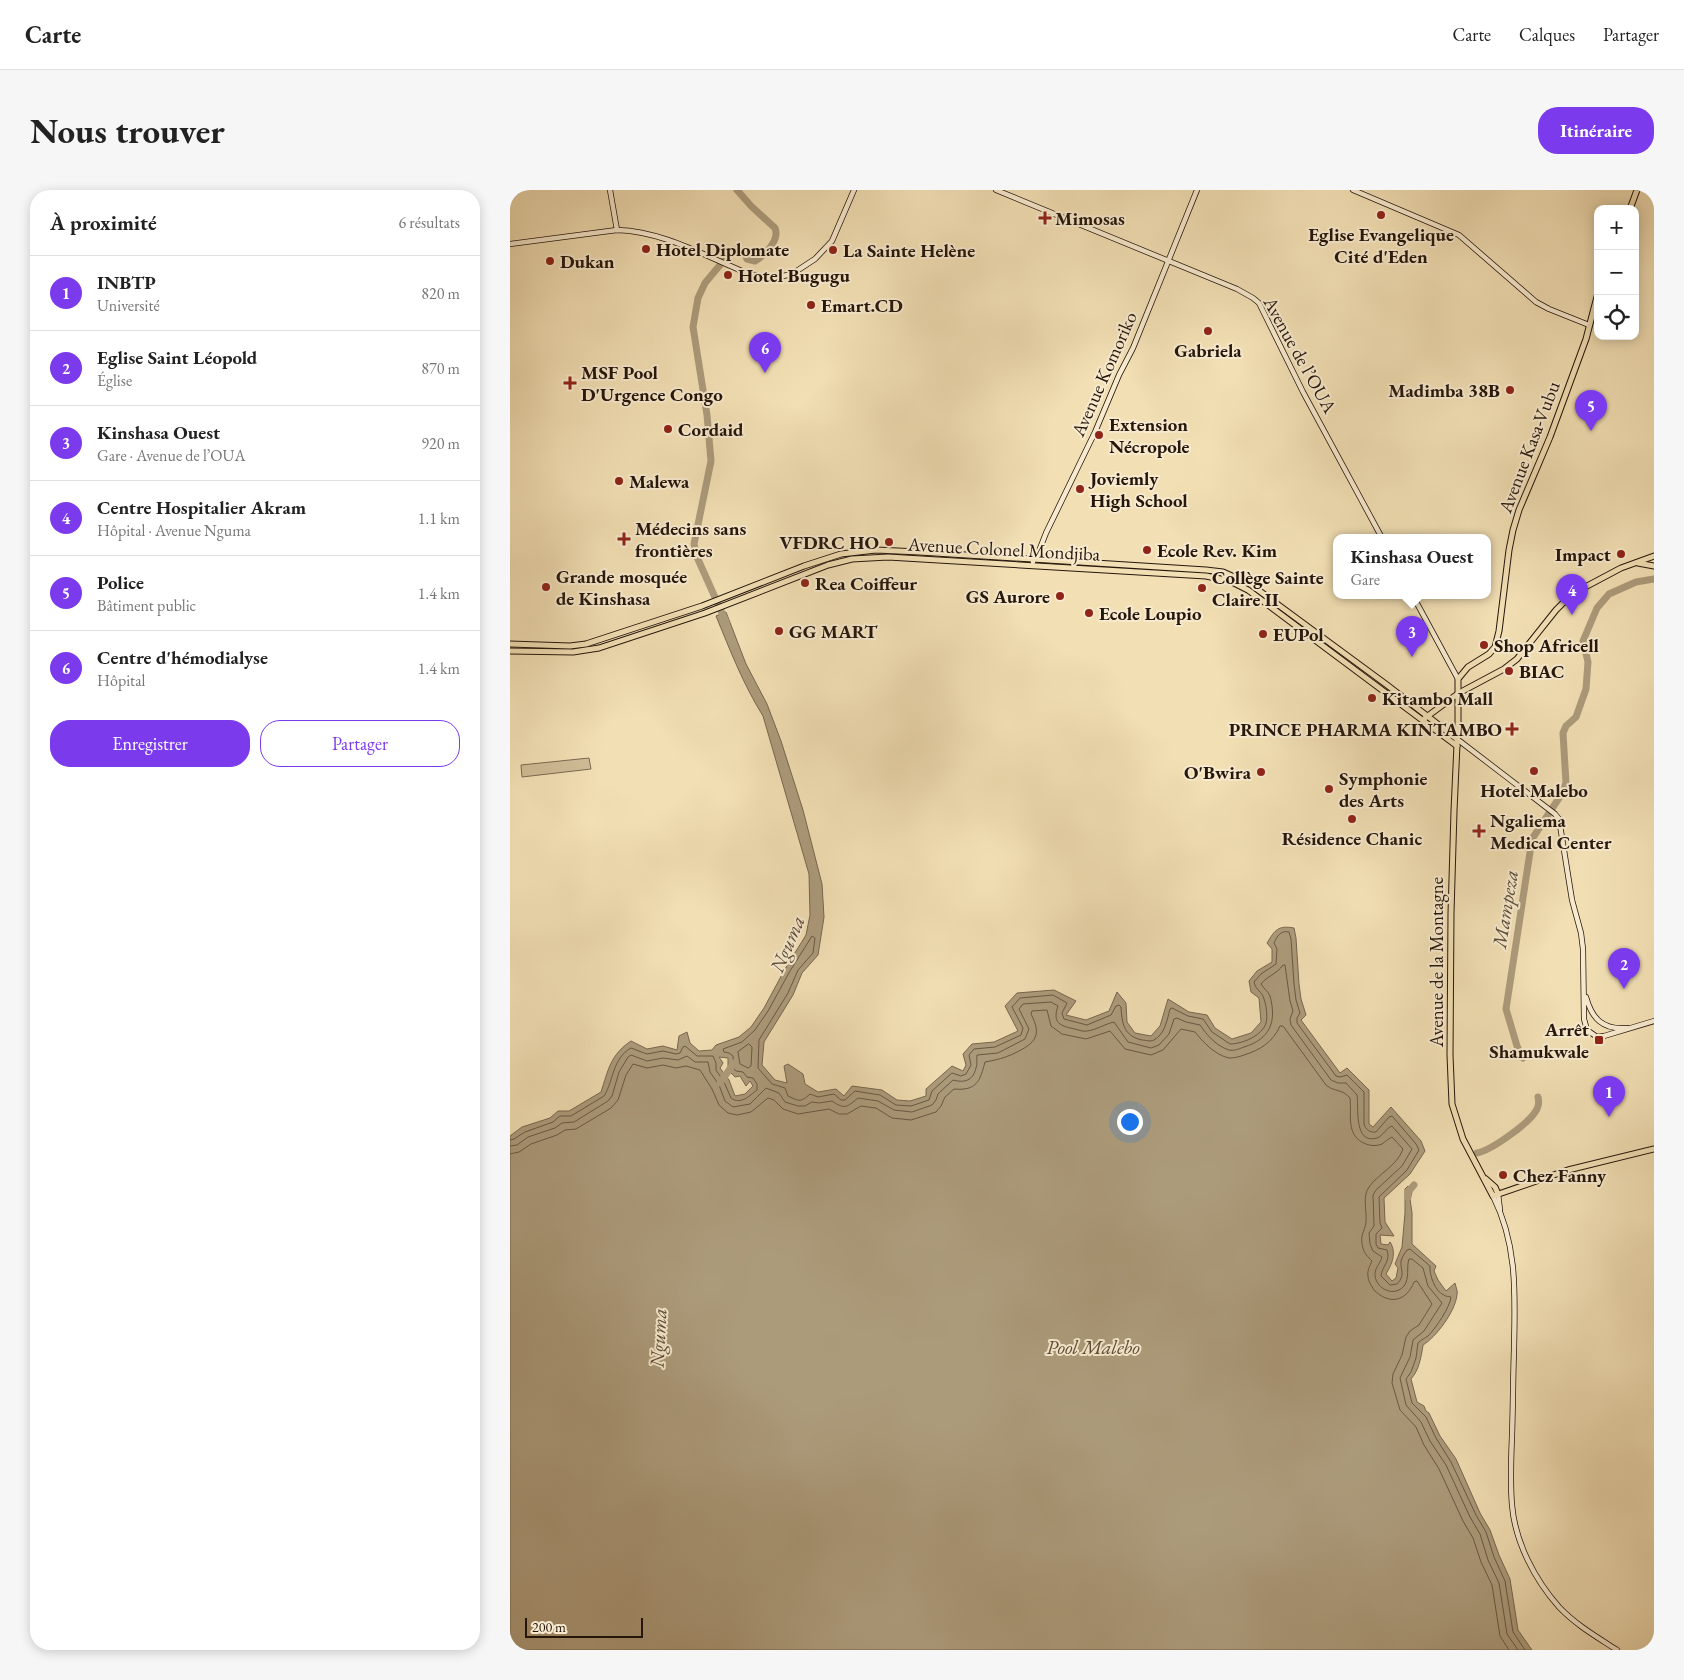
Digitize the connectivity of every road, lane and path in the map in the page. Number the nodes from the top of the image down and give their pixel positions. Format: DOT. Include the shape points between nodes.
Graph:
graph roads {
  1 [pos="610,190"];
  2 [pos="854,190"];
  3 [pos="996,190"];
  4 [pos="1197,190"];
  5 [pos="1354,190"];
  6 [pos="1637,190"];
  7 [pos="1631,205"];
  8 [pos="617,230"];
  9 [pos="510,244"];
  10 [pos="1168,261"];
  11 [pos="1597,295"];
  12 [pos="1589,325"];
  13 [pos="1380,534"];
  14 [pos="1654,556"];
  15 [pos="1033,558"];
  16 [pos="1635,563"];
  17 [pos="1032,566"];
  18 [pos="1654,566"];
  19 [pos="1414,599"];
  20 [pos="510,644"];
  21 [pos="510,651"];
  22 [pos="1458,679"];
  23 [pos="1459,694"];
  24 [pos="1425,718"];
  25 [pos="1457,739"];
  26 [pos="1457,746"];
  27 [pos="1473,751"];
  28 [pos="1585,992"];
  29 [pos="1654,1021"];
  30 [pos="1633,1027"];
  31 [pos="1654,1149"];
  32 [pos="1481,1173"];
  33 [pos="1495,1187"];
  34 [pos="1509,1190"];
  35 [pos="1496,1196"];
  36 [pos="1617,1650"];
  1 -- 8 [label="street"];
  2 -- 8 [label="street" via="832,242 792,274 783,276 747,273 649,233"];
  3 -- 10 [label="street, Avenue de l’OUA"];
  4 -- 10 [label="street, Avenue Komoriko"];
  5 -- 12 [label="street" via="1459,235 1536,302"];
  6 -- 7 [label="main road"];
  8 -- 9 [label="street"];
  10 -- 13 [label="street, Avenue de l’OUA" via="1257,301"];
  10 -- 15 [label="street, Avenue Komoriko" via="1095,432"];
  11 -- 12 [label="main road, Avenue Kasa-Vubu"];
  12 -- 22 [label="main road, Avenue Kasa-Vubu" via="1513,530 1495,648 1468,667"];
  14 -- 16 [label="main road"];
  15 -- 17 [label="street, Avenue Komoriko"];
  15 -- 20 [label="main road, Avenue Colonel Mondjiba" via="876,550 851,552 586,644"];
  15 -- 24 [label="main road, Avenue Colonel Mondjiba" via="1206,570 1242,579 1353,660"];
  16 -- 18 [label="main road"];
  16 -- 23 [label="main road" via="1572,594 1517,659"];
  17 -- 21 [label="main road, Avenue Colonel Mondjiba" via="888,557 852,559 808,572 705,614 616,643 562,653"];
  17 -- 24 [label="main road, Avenue Colonel Mondjiba" via="1206,576 1230,581 1248,590"];
  19 -- 22 [label="street"];
  22 -- 23 [label="main road"];
  23 -- 24 [label="main road"];
  23 -- 25 [label="main road"];
  24 -- 25 [label="main road, Avenue Colonel Mondjiba"];
  24 -- 26 [label="main road, Avenue Colonel Mondjiba"];
  25 -- 26 [label="main road"];
  25 -- 27 [label="street"];
  26 -- 27 [label="street"];
  26 -- 32 [label="main road, Avenue de la Montagne" via="1452,886 1452,1104 1458,1127"];
  27 -- 28 [label="street" via="1552,812 1561,823 1572,900 1581,933"];
  28 -- 30 [label="street" via="1598,1020 1612,1028"];
  28 -- 30 [label="street" via="1585,1024 1592,1034 1604,1036"];
  29 -- 30 [label="street"];
  31 -- 34 [label="main road" via="1568,1170"];
  32 -- 33 [label="main road, Avenue de la Montagne"];
  32 -- 35 [label="main road, Avenue de la Montagne"];
  33 -- 34 [label="main road"];
  33 -- 35 [label="main road, Avenue de la Montagne"];
  34 -- 35 [label="main road"];
  35 -- 36 [label="street" via="1510,1243 1515,1276 1511,1468 1515,1523 1537,1578 1550,1596 1576,1623"];
}
